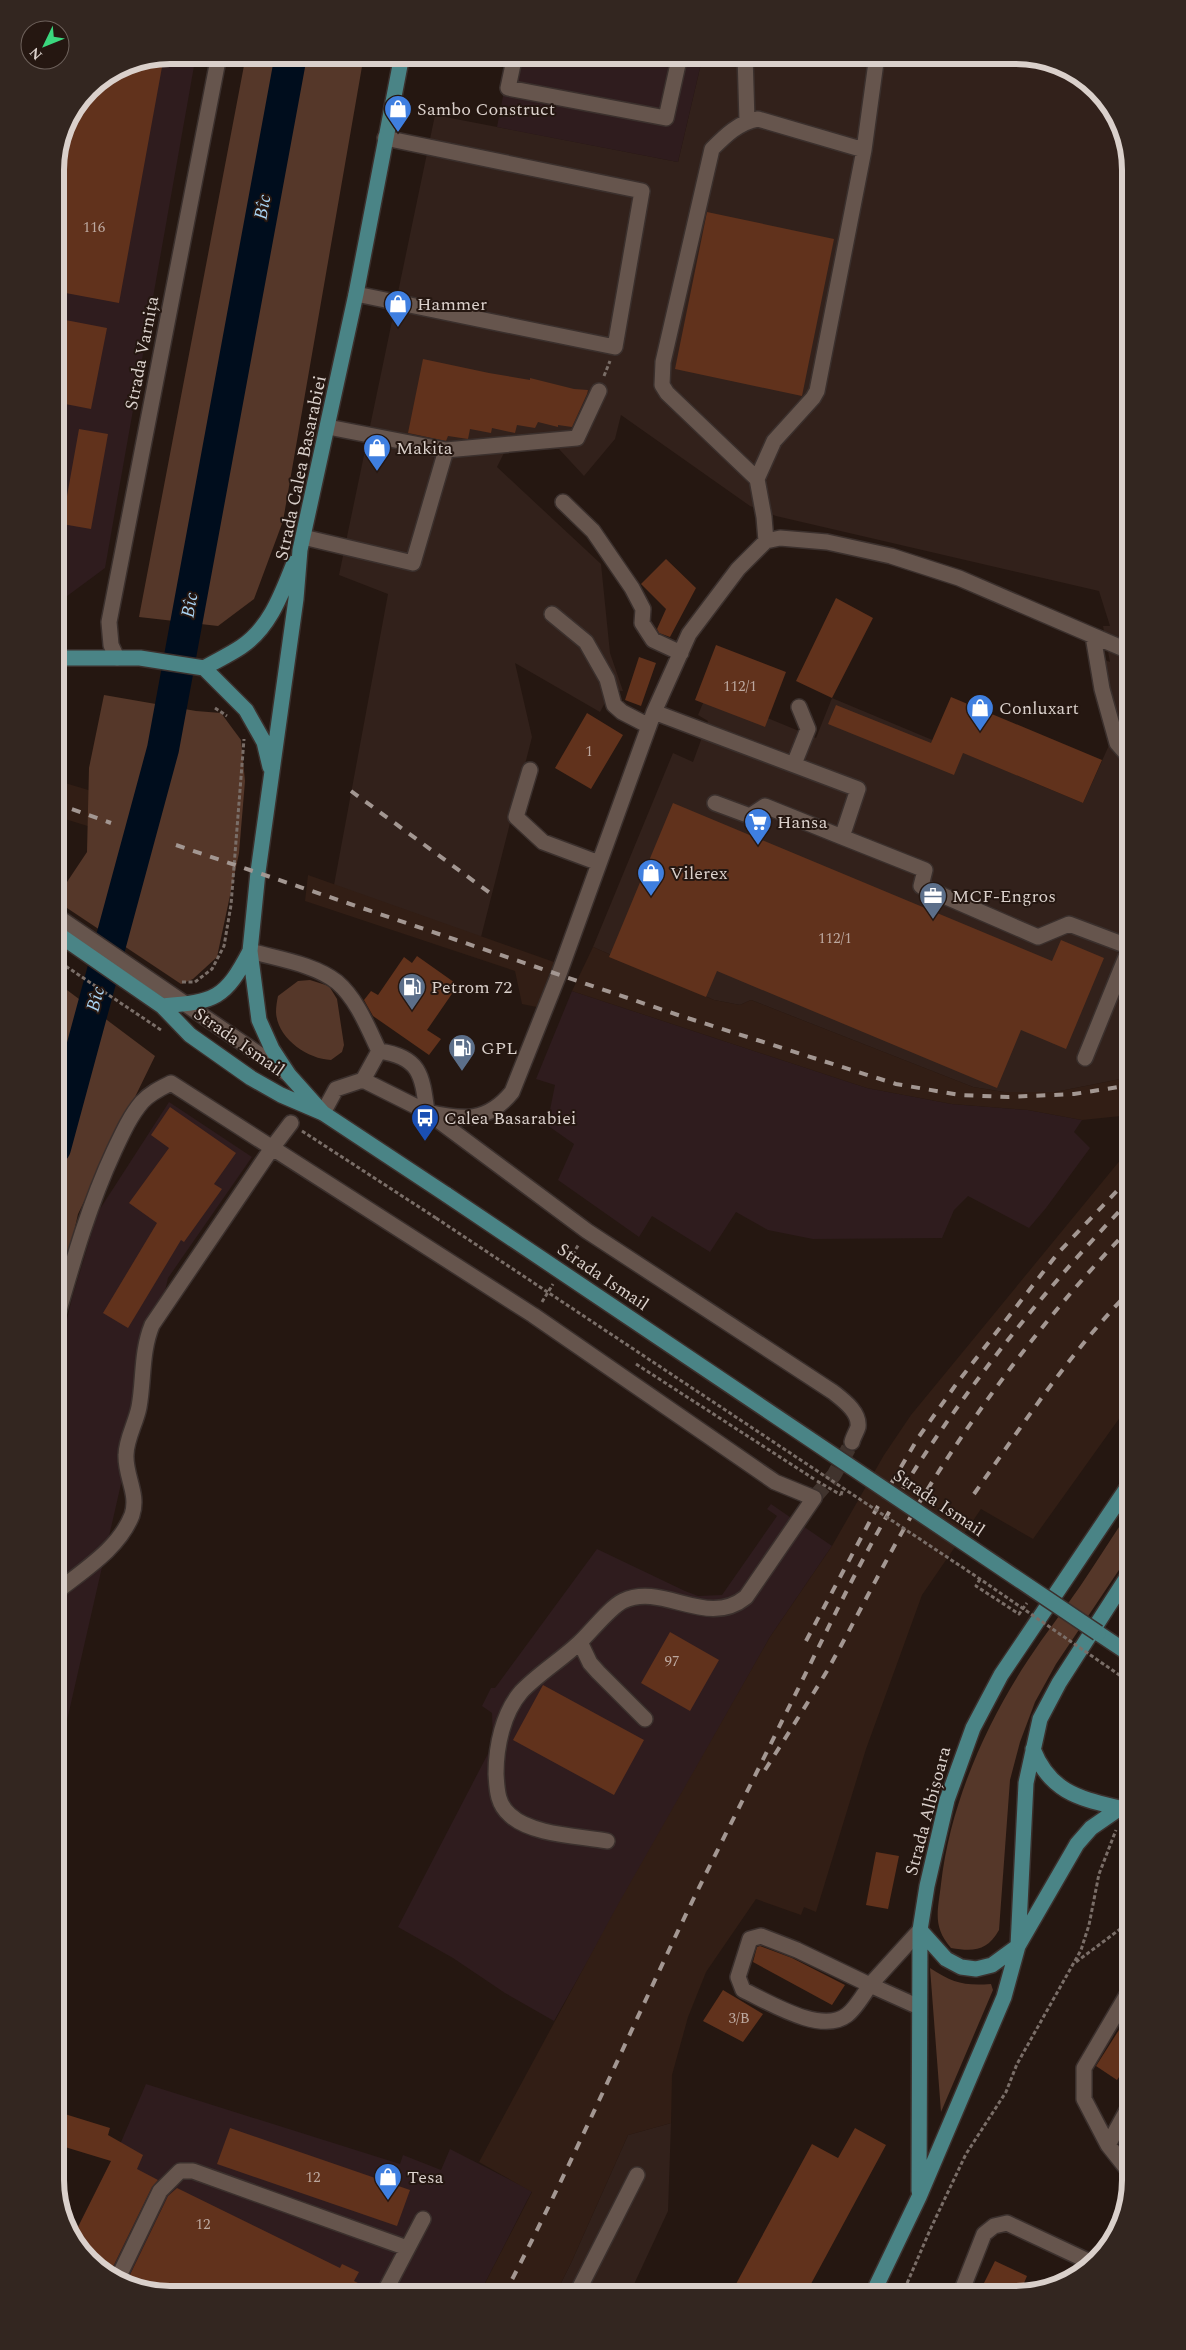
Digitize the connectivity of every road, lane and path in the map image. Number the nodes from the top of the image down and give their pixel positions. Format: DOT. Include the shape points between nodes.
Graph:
graph roads {
  1 [pos="217,64"];
  2 [pos="400,64"];
  3 [pos="513,64"];
  4 [pos="678,64"];
  5 [pos="745,64"];
  6 [pos="876,64"];
  7 [pos="747,121"];
  8 [pos="385,138"];
  9 [pos="864,150"];
  10 [pos="356,294"];
  11 [pos="615,347"];
  12 [pos="599,391"];
  13 [pos="328,428"];
  14 [pos="446,450"];
  15 [pos="757,479"];
  16 [pos="563,502"];
  17 [pos="766,541"];
  18 [pos="301,543"];
  19 [pos="552,614"];
  20 [pos="1092,636"];
  21 [pos="1122,648"];
  22 [pos="681,653"];
  23 [pos="64,658"];
  24 [pos="117,658"];
  25 [pos="200,668"];
  26 [pos="800,707"];
  27 [pos="215,708"];
  28 [pos="231,719"];
  29 [pos="652,719"];
  30 [pos="241,732"];
  31 [pos="1122,749"];
  32 [pos="794,764"];
  33 [pos="530,770"];
  34 [pos="272,777"];
  35 [pos="715,803"];
  36 [pos="842,836"];
  37 [pos="599,863"];
  38 [pos="64,920"];
  39 [pos="64,937"];
  40 [pos="1122,944"];
  41 [pos="250,951"];
  42 [pos="64,965"];
  43 [pos="1122,967"];
  44 [pos="168,994"];
  45 [pos="186,1004"];
  46 [pos="154,1026"];
  47 [pos="379,1051"];
  48 [pos="1085,1058"];
  49 [pos="289,1075"];
  50 [pos="363,1080"];
  51 [pos="427,1112"];
  52 [pos="323,1113"];
  53 [pos="292,1123"];
  54 [pos="272,1148"];
  55 [pos="64,1292"];
  56 [pos="541,1303"];
  57 [pos="550,1308"];
  58 [pos="633,1362"];
  59 [pos="852,1442"];
  60 [pos="843,1488"];
  61 [pos="1122,1495"];
  62 [pos="980,1579"];
  63 [pos="64,1585"];
  64 [pos="1122,1586"];
  65 [pos="1007,1606"];
  66 [pos="580,1642"];
  67 [pos="1122,1649"];
  68 [pos="1122,1677"];
  69 [pos="645,1719"];
  70 [pos="1033,1749"];
  71 [pos="1122,1809"];
  72 [pos="1122,1812"];
  73 [pos="1116,1830"];
  74 [pos="607,1841"];
  75 [pos="1122,1928"];
  76 [pos="920,1930"];
  77 [pos="1018,1946"];
  78 [pos="1075,1962"];
  79 [pos="870,1984"];
  80 [pos="1122,2003"];
  81 [pos="919,2007"];
  82 [pos="1122,2119"];
  83 [pos="1108,2145"];
  84 [pos="1122,2163"];
  85 [pos="637,2175"];
  86 [pos="919,2198"];
  87 [pos="423,2219"];
  88 [pos="407,2248"];
  89 [pos="1086,2260"];
  90 [pos="120,2274"];
  91 [pos="388,2286"];
  92 [pos="581,2286"];
  93 [pos="876,2286"];
  94 [pos="906,2286"];
  95 [pos="964,2286"];
  1 -- 24 [label="street, Strada Varnița" via="109,622 111,645"];
  2 -- 8 [label="main road, Strada Calea Basarabiei"];
  3 -- 4 [label="street" via="508,88 666,118"];
  5 -- 7 [label="street"];
  6 -- 9 [label="street"];
  7 -- 9 [label="street" via="758,119"];
  7 -- 15 [label="street" via="712,149 663,362 662,385"];
  8 -- 10 [label="main road, Strada Calea Basarabiei"];
  8 -- 11 [label="street" via="642,191"];
  9 -- 15 [label="street" via="817,391 774,441"];
  10 -- 11 [label="street"];
  10 -- 13 [label="main road, Strada Calea Basarabiei"];
  11 -- 12 [label="path"];
  12 -- 14 [label="street" via="578,438"];
  13 -- 14 [label="street"];
  13 -- 18 [label="main road, Strada Calea Basarabiei"];
  14 -- 18 [label="street" via="413,563"];
  15 -- 17 [label="street"];
  16 -- 22 [label="street" via="593,532 632,588 643,609 642,623 653,640"];
  17 -- 20 [label="street" via="780,538 827,542 891,556 959,578"];
  17 -- 22 [label="street" via="713,601 689,634"];
  18 -- 25 [label="main road" via="280,596 258,633 242,647"];
  18 -- 34 [label="main road, Strada Calea Basarabiei"];
  19 -- 29 [label="street" via="586,642 607,679 614,705 622,712"];
  20 -- 21 [label="street"];
  20 -- 31 [label="street" via="1102,689 1117,743"];
  22 -- 29 [label="street"];
  23 -- 24 [label="main road"];
  24 -- 25 [label="main road" via="140,658"];
  25 -- 34 [label="main road" via="246,710 264,742"];
  26 -- 32 [label="street" via="808,729"];
  27 -- 28 [label="path"];
  29 -- 32 [label="street"];
  29 -- 37 [label="street"];
  30 -- 44 [label="path" via="244,738 232,905 224,946 212,969 195,982"];
  32 -- 36 [label="street" via="858,789"];
  33 -- 37 [label="street" via="516,817 543,842"];
  34 -- 41 [label="main road, Strada Calea Basarabiei"];
  35 -- 36 [label="street" via="750,816 765,806"];
  36 -- 40 [label="street" via="925,870 921,886 1038,937 1069,924"];
  37 -- 51 [label="street" via="512,1092 502,1104 486,1114 469,1118"];
  38 -- 44 [label="street, Strada Ismail"];
  39 -- 44 [label="main road, Strada Ismail"];
  41 -- 45 [label="main road, Strada Calea Basarabiei" via="226,990 213,998"];
  41 -- 47 [label="street" via="315,970 337,982 354,1001"];
  41 -- 49 [label="main road, Strada Calea Basarabiei" via="259,1020"];
  42 -- 46 [label="path"];
  43 -- 48 [label="street"];
  44 -- 45 [label="main road, Strada Calea Basarabiei"];
  44 -- 52 [label="main road, Strada Ismail" via="190,1035 251,1078"];
  45 -- 49 [label="street, Strada Ismail"];
  47 -- 50 [label="street"];
  47 -- 51 [label="street" via="398,1054 414,1066 423,1079"];
  49 -- 52 [label="main road, Strada Calea Basarabiei"];
  50 -- 51 [label="street"];
  50 -- 52 [label="street" via="336,1089"];
  51 -- 59 [label="street" via="587,1231 833,1392 848,1404 856,1416 858,1426"];
  52 -- 67 [label="main road, Strada Ismail, bridge"];
  53 -- 54 [label="street"];
  53 -- 60 [label="path, bridge"];
  54 -- 55 [label="street" via="171,1083 158,1089 143,1101 127,1123 99,1182"];
  54 -- 63 [label="street" via="152,1325 147,1337 139,1406 126,1456 135,1502 131,1516 115,1542"];
  54 -- 66 [label="street" via="533,1315 775,1482 814,1498 746,1597 739,1602 716,1610 649,1596 635,1597 621,1602"];
  56 -- 57 [label="path"];
  58 -- 60 [label="path, bridge" via="817,1481 841,1495"];
  60 -- 62 [label="path, bridge"];
  61 -- 76 [label="main road, Strada Albișoara" via="1001,1675 973,1728 947,1800"];
  62 -- 65 [label="path" via="976,1586"];
  62 -- 68 [label="path, bridge"];
  64 -- 70 [label="main road, Strada Albișoara" via="1059,1682 1040,1719"];
  66 -- 69 [label="street" via="590,1663"];
  66 -- 74 [label="street" via="521,1693 511,1707 499,1738 497,1790 504,1810 522,1824"];
  70 -- 71 [label="main road" via="1047,1776 1062,1790"];
  70 -- 77 [label="main road, Strada Albișoara" via="1026,1783"];
  72 -- 77 [label="main road" via="1091,1828 1077,1844"];
  73 -- 78 [label="path" via="1099,1874 1088,1931"];
  75 -- 78 [label="path"];
  76 -- 77 [label="main road" via="946,1959 961,1967 976,1969 992,1965"];
  76 -- 79 [label="street"];
  76 -- 81 [label="main road, Strada Albișoara"];
  77 -- 86 [label="main road, Strada Albișoara" via="1004,1997"];
  78 -- 94 [label="path" via="1017,2064 1006,2092 966,2154"];
  79 -- 79 [label="street" via="847,2016 823,2023 796,2015 743,1990 738,1977 750,1938 761,1936"];
  79 -- 81 [label="street"];
  80 -- 83 [label="street" via="1084,2068 1084,2099"];
  81 -- 86 [label="main road, Strada Albișoara"];
  82 -- 83 [label="street"];
  83 -- 84 [label="street"];
  85 -- 92 [label="street"];
  86 -- 93 [label="main road, Strada Albișoara"];
  87 -- 88 [label="street"];
  88 -- 90 [label="street" via="193,2171 180,2171 160,2191"];
  88 -- 91 [label="street"];
  89 -- 95 [label="street" via="1007,2222 984,2234"];
}
